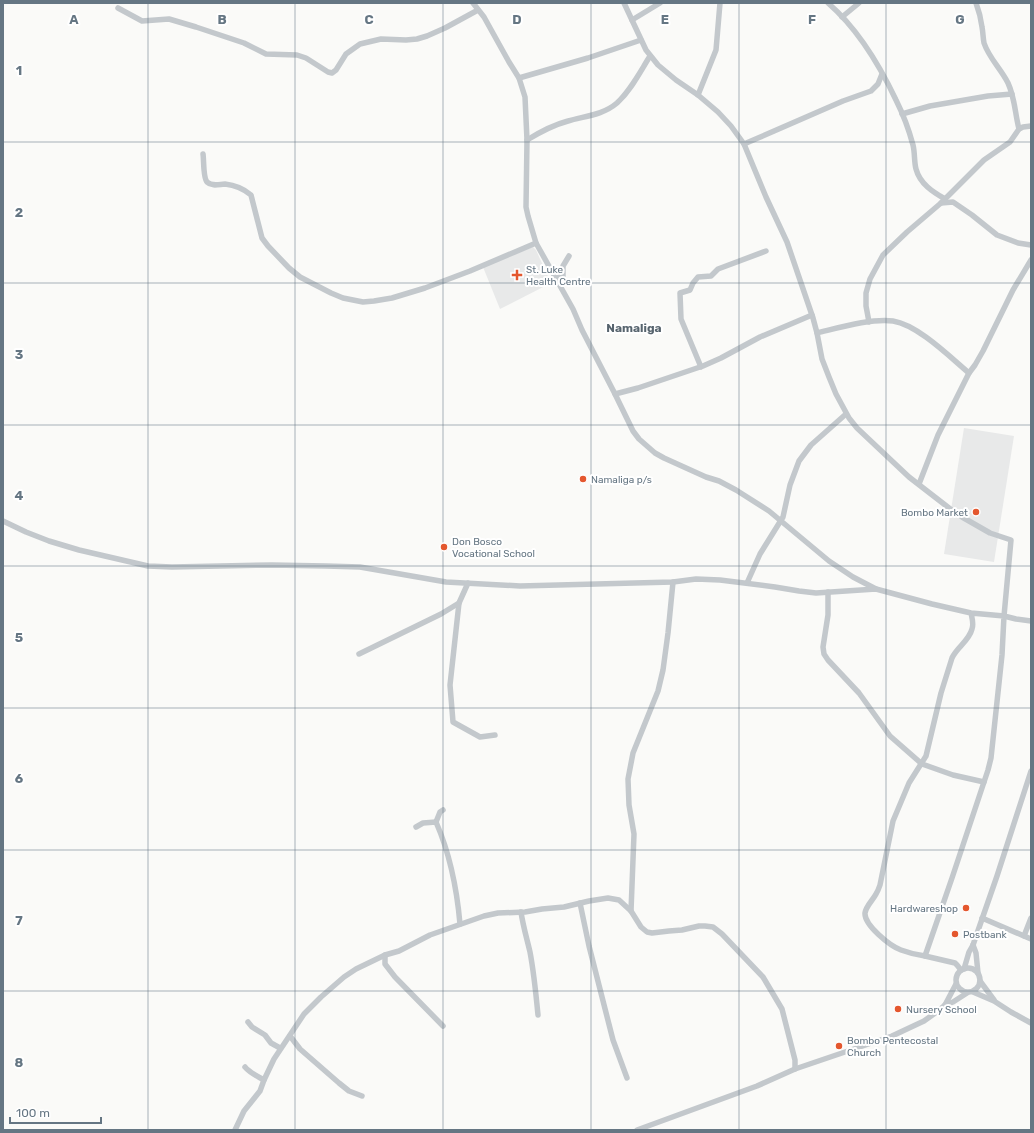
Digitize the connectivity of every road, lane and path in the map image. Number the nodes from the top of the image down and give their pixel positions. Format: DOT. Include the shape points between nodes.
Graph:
graph roads {
  1 [pos="473,3"];
  2 [pos="624,3"];
  3 [pos="660,3"];
  4 [pos="720,3"];
  5 [pos="828,3"];
  6 [pos="859,3"];
  7 [pos="976,3"];
  8 [pos="118,8"];
  9 [pos="478,10"];
  10 [pos="842,17"];
  11 [pos="632,20"];
  12 [pos="641,40"];
  13 [pos="650,56"];
  14 [pos="882,74"];
  15 [pos="519,78"];
  16 [pos="1012,94"];
  17 [pos="698,95"];
  18 [pos="902,114"];
  19 [pos="1031,126"];
  20 [pos="1019,129"];
  21 [pos="526,140"];
  22 [pos="744,144"];
  23 [pos="203,154"];
  24 [pos="952,192"];
  25 [pos="943,201"];
  26 [pos="953,202"];
  27 [pos="536,243"];
  28 [pos="1031,245"];
  29 [pos="766,251"];
  30 [pos="569,256"];
  31 [pos="1031,260"];
  32 [pos="556,278"];
  33 [pos="812,315"];
  34 [pos="869,322"];
  35 [pos="817,333"];
  36 [pos="701,367"];
  37 [pos="969,373"];
  38 [pos="615,394"];
  39 [pos="846,414"];
  40 [pos="919,484"];
  41 [pos="781,520"];
  42 [pos="3,521"];
  43 [pos="673,582"];
  44 [pos="746,583"];
  45 [pos="468,584"];
  46 [pos="876,589"];
  47 [pos="828,592"];
  48 [pos="459,603"];
  49 [pos="971,613"];
  50 [pos="1004,616"];
  51 [pos="1031,620"];
  52 [pos="359,654"];
  53 [pos="495,735"];
  54 [pos="922,764"];
  55 [pos="1031,771"];
  56 [pos="1030,778"];
  57 [pos="984,782"];
  58 [pos="443,810"];
  59 [pos="436,822"];
  60 [pos="416,827"];
  61 [pos="580,903"];
  62 [pos="631,911"];
  63 [pos="521,912"];
  64 [pos="982,918"];
  65 [pos="1031,918"];
  66 [pos="460,924"];
  67 [pos="1024,936"];
  68 [pos="1031,939"];
  69 [pos="973,945"];
  70 [pos="385,955"];
  71 [pos="925,956"];
  72 [pos="963,969"];
  73 [pos="978,973"];
  74 [pos="980,981"];
  75 [pos="956,984"];
  76 [pos="970,992"];
  77 [pos="994,1000"];
  78 [pos="945,1005"];
  79 [pos="538,1015"];
  80 [pos="248,1022"];
  81 [pos="1031,1023"];
  82 [pos="443,1026"];
  83 [pos="290,1036"];
  84 [pos="280,1048"];
  85 [pos="245,1067"];
  86 [pos="795,1069"];
  87 [pos="627,1078"];
  88 [pos="264,1080"];
  89 [pos="362,1096"];
  90 [pos="235,1130"];
  91 [pos="637,1130"];
  1 -- 9 [label="street"];
  2 -- 11 [label="street"];
  3 -- 11 [label="street"];
  4 -- 17 [label="street" via="716,50"];
  5 -- 10 [label="street"];
  6 -- 10 [label="street"];
  7 -- 16 [label="street" via="984,43"];
  8 -- 9 [label="street" via="142,21 169,19 235,39 266,54 297,55 332,73 346,54 360,44 381,39 417,39 445,28"];
  9 -- 15 [label="street"];
  10 -- 14 [label="street" via="865,46"];
  11 -- 12 [label="street"];
  12 -- 13 [label="street"];
  12 -- 15 [label="street"];
  13 -- 17 [label="street" via="676,80"];
  13 -- 21 [label="street" via="637,78 616,104 602,112 570,120 539,132"];
  14 -- 18 [label="street"];
  14 -- 22 [label="street" via="878,84 871,91"];
  15 -- 21 [label="street" via="525,97"];
  16 -- 18 [label="street" via="930,106"];
  16 -- 20 [label="street"];
  17 -- 22 [label="street" via="718,112"];
  18 -- 25 [label="street" via="913,145 916,169 920,178"];
  19 -- 20 [label="street"];
  20 -- 24 [label="street" via="1010,142 984,160"];
  21 -- 27 [label="street" via="526,207"];
  22 -- 33 [label="street" via="787,242"];
  23 -- 27 [label="street" via="207,182 232,185 251,195 262,238 289,268 300,277 343,298 363,302 392,298 448,279"];
  24 -- 25 [label="street"];
  24 -- 26 [label="street"];
  25 -- 26 [label="street"];
  25 -- 34 [label="street" via="890,248 878,263 866,293"];
  26 -- 28 [label="street" via="997,235"];
  27 -- 32 [label="street"];
  29 -- 36 [label="street" via="718,269 711,276 698,277 690,290 680,293 681,319"];
  30 -- 32 [label="street" via="563,266 563,276"];
  31 -- 37 [label="street" via="1013,290 984,351"];
  32 -- 38 [label="street"];
  33 -- 35 [label="street"];
  33 -- 36 [label="street" via="760,337"];
  34 -- 35 [label="street"];
  34 -- 37 [label="street" via="893,321 909,327"];
  35 -- 39 [label="street" via="822,359"];
  36 -- 38 [label="street"];
  37 -- 40 [label="street" via="938,435"];
  38 -- 41 [label="street" via="633,431 655,453 720,481"];
  39 -- 40 [label="street" via="857,428"];
  39 -- 41 [label="street" via="811,445 799,461 791,480"];
  40 -- 50 [label="street" via="962,518 990,533 1012,540"];
  41 -- 44 [label="street"];
  41 -- 46 [label="street" via="829,562"];
  42 -- 45 [label="street" via="49,541 148,566 360,567"];
  43 -- 44 [label="street" via="696,579"];
  43 -- 45 [label="street" via="520,586"];
  43 -- 62 [label="street" via="663,670 658,690 633,753 628,779 634,834"];
  44 -- 47 [label="street" via="799,592"];
  45 -- 48 [label="street"];
  46 -- 47 [label="street"];
  46 -- 49 [label="street"];
  47 -- 54 [label="street" via="824,654 859,694 890,736"];
  48 -- 52 [label="street"];
  48 -- 53 [label="street" via="450,685 453,722 480,737"];
  49 -- 50 [label="street"];
  49 -- 54 [label="street" via="973,628 952,658"];
  50 -- 51 [label="street"];
  50 -- 57 [label="street" via="992,747"];
  54 -- 57 [label="street"];
  54 -- 71 [label="street" via="909,783 893,821 880,886 865,914 869,924 889,943 901,950"];
  55 -- 56 [label="street"];
  56 -- 64 [label="street"];
  57 -- 71 [label="street"];
  58 -- 59 [label="street"];
  59 -- 60 [label="street" via="423,823"];
  59 -- 66 [label="street" via="455,884"];
  61 -- 62 [label="street" via="614,898"];
  61 -- 63 [label="street"];
  61 -- 87 [label="street" via="613,1040"];
  62 -- 86 [label="street" via="647,932 705,926 713,927 722,934 763,976 782,1009"];
  63 -- 66 [label="street" via="484,916"];
  63 -- 79 [label="street" via="535,980"];
  64 -- 67 [label="street"];
  64 -- 69 [label="street"];
  65 -- 67 [label="street"];
  66 -- 70 [label="street"];
  67 -- 68 [label="street"];
  69 -- 72 [label="street"];
  69 -- 73 [label="street"];
  70 -- 82 [label="street" via="385,964 395,977"];
  70 -- 83 [label="street" via="356,969 321,997 304,1014"];
  71 -- 72 [label="street" via="955,963"];
  72 -- 73 [label="street" via="972,969"];
  72 -- 75 [label="street" via="956,976"];
  73 -- 74 [label="street"];
  74 -- 76 [label="street" via="979,986"];
  74 -- 77 [label="street"];
  75 -- 76 [label="street" via="960,990"];
  75 -- 78 [label="street"];
  76 -- 77 [label="street"];
  76 -- 78 [label="street"];
  77 -- 81 [label="street"];
  78 -- 86 [label="street" via="924,1021 892,1036"];
  80 -- 84 [label="street"];
  83 -- 84 [label="street"];
  83 -- 89 [label="street" via="300,1049 339,1083 349,1091"];
  84 -- 88 [label="street"];
  85 -- 88 [label="street"];
  86 -- 91 [label="street" via="757,1086"];
  88 -- 90 [label="street" via="260,1091 244,1111"];
}
